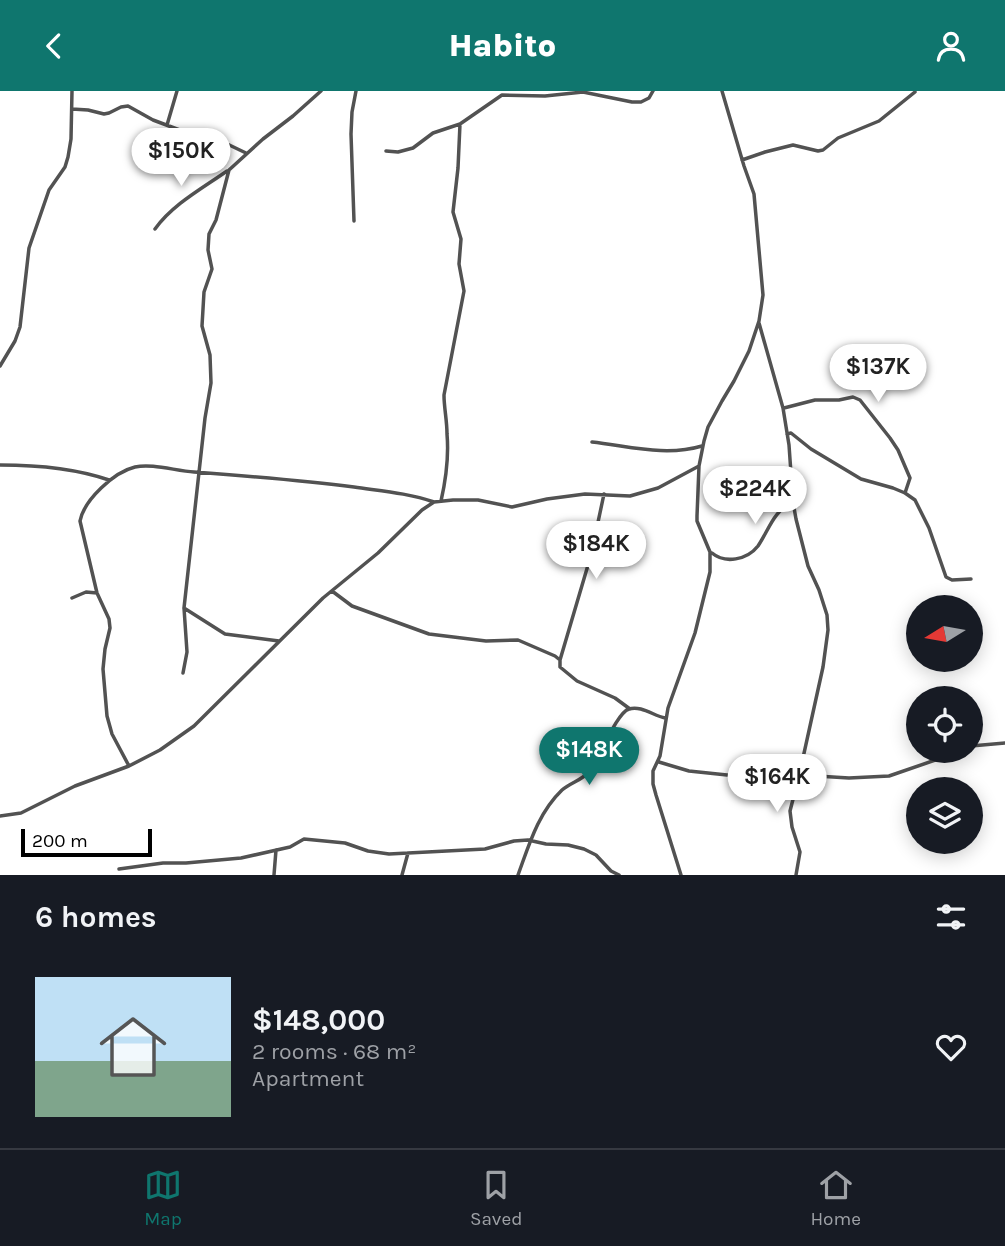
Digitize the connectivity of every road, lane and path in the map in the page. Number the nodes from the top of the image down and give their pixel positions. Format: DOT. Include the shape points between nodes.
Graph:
graph roads {
  1 [pos="72,91"];
  2 [pos="177,91"];
  3 [pos="321,91"];
  4 [pos="356,91"];
  5 [pos="653,91"];
  6 [pos="722,91"];
  7 [pos="915,92"];
  8 [pos="72,109"];
  9 [pos="460,124"];
  10 [pos="167,125"];
  11 [pos="386,151"];
  12 [pos="246,153"];
  13 [pos="742,160"];
  14 [pos="229,170"];
  15 [pos="354,221"];
  16 [pos="155,229"];
  17 [pos="759,321"];
  18 [pos="0,366"];
  19 [pos="783,408"];
  20 [pos="787,434"];
  21 [pos="592,442"];
  22 [pos="702,446"];
  23 [pos="0,465"];
  24 [pos="699,466"];
  25 [pos="200,472"];
  26 [pos="109,480"];
  27 [pos="905,493"];
  28 [pos="604,494"];
  29 [pos="441,501"];
  30 [pos="434,502"];
  31 [pos="793,502"];
  32 [pos="710,552"];
  33 [pos="971,579"];
  34 [pos="332,591"];
  35 [pos="97,593"];
  36 [pos="72,598"];
  37 [pos="184,608"];
  38 [pos="281,641"];
  39 [pos="560,660"];
  40 [pos="183,673"];
  41 [pos="631,709"];
  42 [pos="665,718"];
  43 [pos="1005,743"];
  44 [pos="983,745"];
  45 [pos="659,762"];
  46 [pos="927,763"];
  47 [pos="129,766"];
  48 [pos="799,776"];
  49 [pos="0,816"];
  50 [pos="531,841"];
  51 [pos="276,850"];
  52 [pos="408,853"];
  53 [pos="119,869"];
  54 [pos="274,875"];
  55 [pos="402,875"];
  56 [pos="518,875"];
  57 [pos="619,875"];
  58 [pos="681,875"];
  59 [pos="796,875"];
  1 -- 8 [label="street"];
  2 -- 10 [label="street"];
  3 -- 12 [label="street"];
  4 -- 15 [label="street" via="351,134"];
  5 -- 9 [label="street" via="649,98 637,102 583,92 502,95"];
  6 -- 13 [label="street"];
  7 -- 13 [label="street" via="879,121 838,138 823,150 793,145"];
  8 -- 10 [label="street" via="104,114 128,106"];
  8 -- 18 [label="street" via="68,157 49,190 29,248 20,327"];
  9 -- 11 [label="street" via="433,133 405,151"];
  9 -- 29 [label="street" via="453,212 461,239 464,291 444,395 448,447"];
  10 -- 12 [label="street"];
  12 -- 14 [label="street"];
  13 -- 17 [label="street" via="756,205 764,295"];
  14 -- 16 [label="street" via="188,198"];
  14 -- 25 [label="street" via="209,234 212,269 204,292 202,325 211,383"];
  17 -- 19 [label="street"];
  17 -- 22 [label="street"];
  19 -- 20 [label="street"];
  19 -- 27 [label="street" via="815,400 860,400 900,455 909,478"];
  20 -- 27 [label="street" via="861,479"];
  20 -- 31 [label="street"];
  21 -- 22 [label="street" via="664,452"];
  22 -- 24 [label="street"];
  23 -- 26 [label="street" via="53,467"];
  24 -- 28 [label="street" via="639,494"];
  24 -- 32 [label="street" via="697,521"];
  25 -- 26 [label="street" via="139,466"];
  25 -- 30 [label="street" via="308,481"];
  25 -- 37 [label="street"];
  26 -- 35 [label="street" via="80,518"];
  27 -- 33 [label="street" via="922,512 946,577"];
  28 -- 29 [label="street" via="512,507 478,500"];
  28 -- 39 [label="street"];
  29 -- 30 [label="street"];
  30 -- 34 [label="street"];
  31 -- 32 [label="street" via="770,523 750,554 732,560"];
  31 -- 48 [label="street" via="828,630"];
  32 -- 42 [label="street" via="695,633"];
  34 -- 38 [label="street"];
  34 -- 39 [label="street" via="352,606 429,634 519,640"];
  35 -- 36 [label="street"];
  35 -- 47 [label="street" via="110,628 103,669 107,716"];
  37 -- 38 [label="street" via="225,634"];
  37 -- 40 [label="street" via="187,652"];
  38 -- 47 [label="street" via="194,726"];
  39 -- 41 [label="street" via="561,667 577,681"];
  41 -- 42 [label="street"];
  41 -- 50 [label="street" via="618,722 588,773 551,803"];
  42 -- 45 [label="street"];
  43 -- 44 [label="street"];
  45 -- 48 [label="street" via="727,775"];
  45 -- 58 [label="street" via="653,784"];
  46 -- 48 [label="street" via="889,776"];
  47 -- 49 [label="street" via="21,813"];
  48 -- 59 [label="street" via="789,811 800,852"];
  50 -- 52 [label="street"];
  50 -- 56 [label="street"];
  50 -- 57 [label="street" via="584,849"];
  51 -- 52 [label="street" via="304,839 345,843 389,855"];
  51 -- 53 [label="street" via="241,858"];
  51 -- 54 [label="street"];
  52 -- 55 [label="street"];
}
